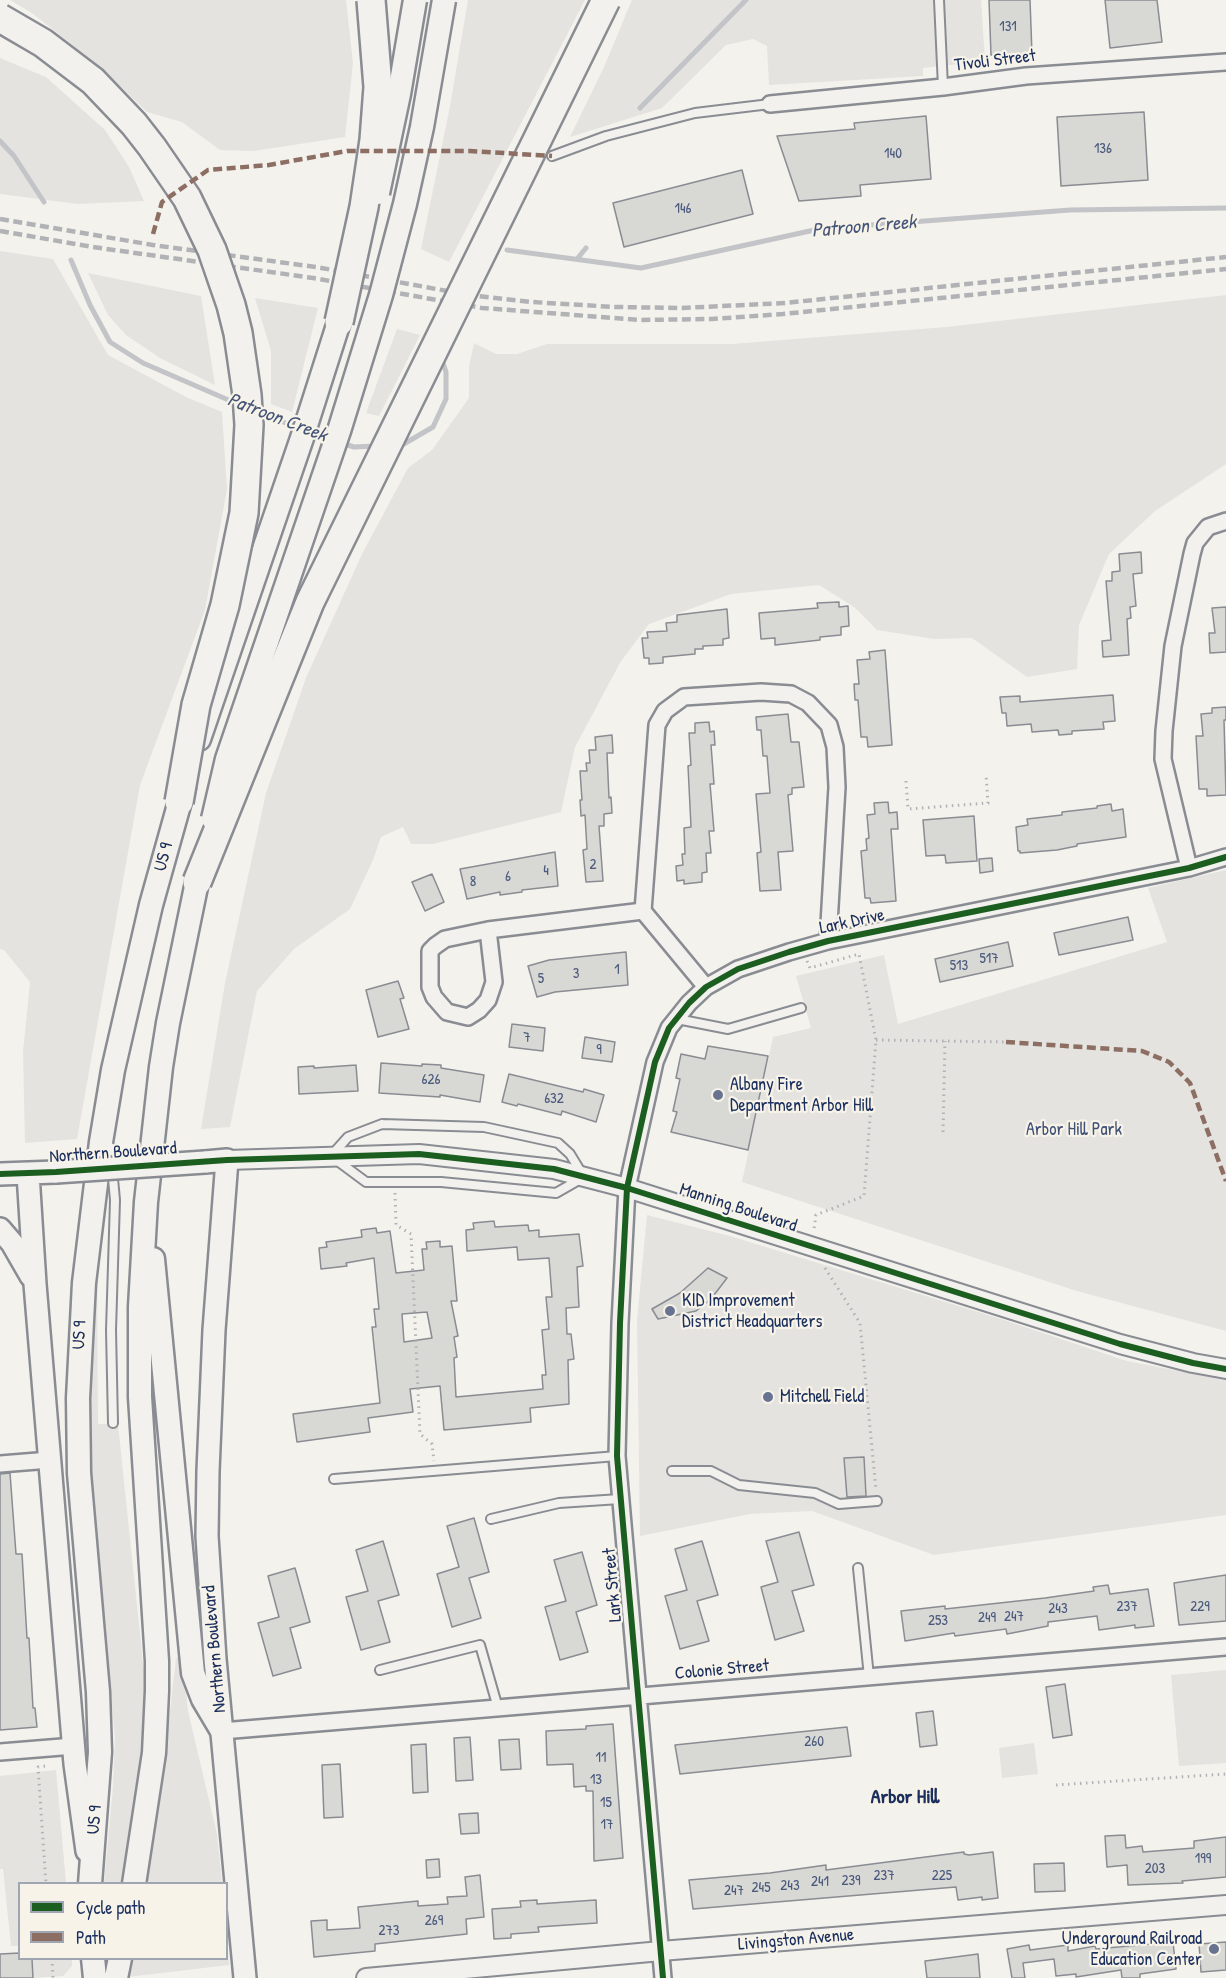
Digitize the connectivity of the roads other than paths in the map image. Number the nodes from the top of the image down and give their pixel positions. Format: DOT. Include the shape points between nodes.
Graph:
graph roads {
  1 [pos="371,0"];
  2 [pos="415,0"];
  3 [pos="444,0"];
  4 [pos="606,0"];
  5 [pos="939,0"];
  6 [pos="0,18"];
  7 [pos="1226,62"];
  8 [pos="942,87"];
  9 [pos="770,104"];
  10 [pos="552,156"];
  11 [pos="339,322"];
  12 [pos="1226,521"];
  13 [pos="179,802"];
  14 [pos="1226,857"];
  15 [pos="1189,868"];
  16 [pos="197,882"];
  17 [pos="643,911"];
  18 [pos="488,930"];
  19 [pos="828,941"];
  20 [pos="706,987"];
  21 [pos="801,1008"];
  22 [pos="676,1018"];
  23 [pos="106,1107"];
  24 [pos="331,1156"];
  25 [pos="227,1160"];
  26 [pos="0,1174"];
  27 [pos="28,1174"];
  28 [pos="584,1177"];
  29 [pos="627,1188"];
  30 [pos="146,1202"];
  31 [pos="0,1229"];
  32 [pos="35,1284"];
  33 [pos="1226,1369"];
  34 [pos="113,1423"];
  35 [pos="617,1456"];
  36 [pos="50,1460"];
  37 [pos="0,1464"];
  38 [pos="672,1471"];
  39 [pos="334,1479"];
  40 [pos="620,1499"];
  41 [pos="877,1501"];
  42 [pos="491,1519"];
  43 [pos="858,1568"];
  44 [pos="1226,1647"];
  45 [pos="380,1670"];
  46 [pos="869,1677"];
  47 [pos="639,1696"];
  48 [pos="498,1708"];
  49 [pos="222,1731"];
  50 [pos="74,1746"];
  51 [pos="0,1752"];
  52 [pos="90,1880"];
  53 [pos="134,1882"];
  54 [pos="1226,1905"];
  55 [pos="661,1951"];
  56 [pos="93,1960"];
  57 [pos="120,1960"];
  58 [pos="95,1978"];
  59 [pos="116,1978"];
  60 [pos="245,1978"];
  61 [pos="366,1978"];
  62 [pos="663,1978"];
  1 -- 11 [label="highway, bridge" via="378,87 374,140"];
  2 -- 11 [label="main road, US 9, bridge" via="374,212"];
  3 -- 16 [label="main road, US 9, bridge" via="422,127 381,295 227,759"];
  4 -- 16 [label="highway, bridge" via="306,611"];
  5 -- 8 [label="lane"];
  6 -- 13 [label="highway, bridge" via="44,43 85,74 152,147 187,198 212,250 238,333 249,425 244,513 225,605 196,705"];
  7 -- 8 [label="street, Tivoli Street" via="1026,76"];
  8 -- 9 [label="street, Tivoli Street"];
  9 -- 10 [label="lane" via="695,113 606,136"];
  11 -- 13 [label="main road, US 9, bridge"];
  12 -- 15 [label="street" via="1208,527 1195,543 1173,646 1165,721 1163,759"];
  13 -- 23 [label="main road, US 9 / US 9" via="138,959"];
  14 -- 15 [label="street, Lark Drive"];
  15 -- 19 [label="street, Lark Drive"];
  16 -- 30 [label="main road, US 9" via="160,1067"];
  17 -- 18 [label="street"];
  17 -- 19 [label="street" via="657,725 665,711 684,697 791,694 808,703 829,725 835,747 837,787"];
  17 -- 20 [label="street"];
  18 -- 18 [label="street" via="445,939 430,951 430,987 447,1012 468,1017 488,1000 494,982"];
  19 -- 20 [label="street, Lark Drive" via="738,969"];
  20 -- 22 [label="street, Lark Drive"];
  21 -- 22 [label="lane" via="728,1029"];
  22 -- 29 [label="street, Lark Drive" via="655,1062"];
  23 -- 34 [label="lane" via="115,1200"];
  23 -- 52 [label="main road, US 9 / US 9" via="84,1283 78,1398 79,1473 100,1720"];
  24 -- 25 [label="street, Manning Boulevard"];
  24 -- 28 [label="street, Manning Boulevard" via="419,1154 554,1169"];
  24 -- 28 [label="lane" via="366,1182 441,1182 556,1193"];
  24 -- 28 [label="lane" via="348,1137 382,1124 484,1127 558,1143"];
  25 -- 27 [label="main road, Northern Boulevard, bridge"];
  25 -- 49 [label="main road, Northern Boulevard" via="208,1471 210,1593"];
  26 -- 27 [label="main road, Northern Boulevard"];
  27 -- 32 [label="main road, Northern Boulevard"];
  28 -- 29 [label="street, Manning Boulevard"];
  29 -- 33 [label="street, Manning Boulevard" via="1120,1344"];
  29 -- 35 [label="street, Lark Street"];
  30 -- 49 [label="main road" via="193,1673"];
  30 -- 53 [label="main road, US 9" via="140,1398 157,1702 154,1753"];
  31 -- 32 [label="main road"];
  32 -- 36 [label="main road, Northern Boulevard"];
  35 -- 39 [label="lane"];
  35 -- 40 [label="street, Lark Street"];
  36 -- 37 [label="street"];
  36 -- 50 [label="main road, Northern Boulevard"];
  38 -- 41 [label="lane" via="711,1471 739,1485 814,1492 839,1504"];
  40 -- 42 [label="lane" via="559,1503"];
  40 -- 47 [label="street, Lark Street"];
  43 -- 46 [label="lane"];
  44 -- 46 [label="street, Colonie Street"];
  45 -- 48 [label="lane" via="480,1645"];
  46 -- 47 [label="street, Colonie Street"];
  47 -- 48 [label="street, Colonie Street"];
  47 -- 55 [label="street, Lark Street"];
  48 -- 49 [label="street, Colonie Street"];
  49 -- 60 [label="main road, Northern Boulevard"];
  50 -- 51 [label="street"];
  50 -- 52 [label="main road, Northern Boulevard"];
  54 -- 55 [label="street, Livingston Avenue"];
  55 -- 61 [label="street, Livingston Avenue"];
  55 -- 62 [label="street, Lark Street"];
  56 -- 58 [label="main road"];
  57 -- 59 [label="main road"];
}
